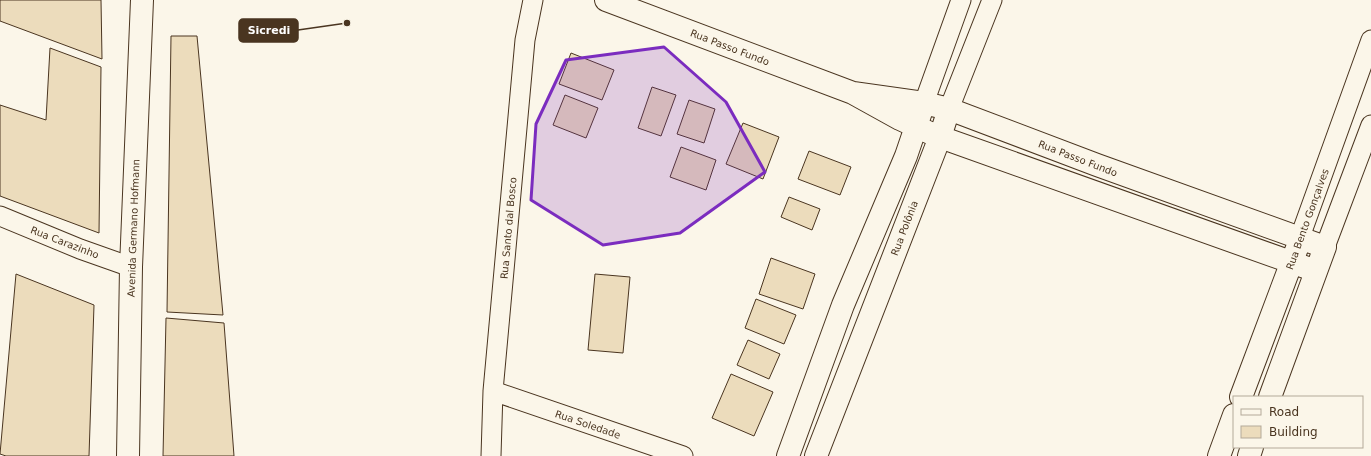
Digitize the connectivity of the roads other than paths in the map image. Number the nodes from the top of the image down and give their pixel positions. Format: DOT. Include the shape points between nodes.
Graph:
graph roads {
  1 [pos="142,0"];
  2 [pos="533,0"];
  3 [pos="606,0"];
  4 [pos="961,0"];
  5 [pos="992,0"];
  6 [pos="1371,40"];
  7 [pos="853,93"];
  8 [pos="924,103"];
  9 [pos="949,109"];
  10 [pos="1371,125"];
  11 [pos="917,127"];
  12 [pos="940,137"];
  13 [pos="1097,165"];
  14 [pos="1089,191"];
  15 [pos="0,216"];
  16 [pos="1300,237"];
  17 [pos="1325,247"];
  18 [pos="1291,262"];
  19 [pos="131,267"];
  20 [pos="1316,271"];
  21 [pos="493,391"];
  22 [pos="1241,396"];
  23 [pos="1270,396"];
  24 [pos="1233,418"];
  25 [pos="128,456"];
  26 [pos="491,456"];
  27 [pos="684,456"];
  28 [pos="788,456"];
  29 [pos="816,456"];
  30 [pos="1219,456"];
  1 -- 19 [label="main road, Avenida Germano Hofmann"];
  2 -- 21 [label="street, Rua Santo dal Bosco" via="525,40"];
  3 -- 7 [label="main road, Rua Passo Fundo"];
  4 -- 8 [label="street"];
  5 -- 9 [label="street, Rua Polônia"];
  6 -- 16 [label="street, Rua Bento Gonçalves"];
  7 -- 8 [label="main road, Rua Passo Fundo"];
  7 -- 11 [label="main road, Rua Passo Fundo"];
  8 -- 9 [label="main road, Rua Passo Fundo"];
  8 -- 11 [label="main road"];
  9 -- 12 [label="main road, Rua Polônia"];
  9 -- 13 [label="main road, Rua Passo Fundo"];
  10 -- 17 [label="street"];
  11 -- 12 [label="main road, Rua Passo Fundo"];
  11 -- 28 [label="main road" via="843,305"];
  12 -- 14 [label="main road, Rua Passo Fundo"];
  12 -- 29 [label="main road, Rua Polônia"];
  13 -- 14 [label="main road"];
  13 -- 16 [label="main road, Rua Passo Fundo"];
  14 -- 18 [label="main road, Rua Passo Fundo"];
  15 -- 19 [label="street, Rua Carazinho"];
  16 -- 17 [label="main road, Rua Passo Fundo"];
  16 -- 18 [label="main road, Rua Bento Gonçalves"];
  17 -- 20 [label="main road"];
  18 -- 20 [label="main road, Rua Passo Fundo"];
  18 -- 22 [label="main road, Rua Bento Gonçalves"];
  19 -- 25 [label="main road, Avenida Germano Hofmann"];
  20 -- 23 [label="main road"];
  21 -- 26 [label="street, Rua Santo dal Bosco"];
  21 -- 27 [label="street, Rua Soledade"];
  24 -- 30 [label="main road"];
}
